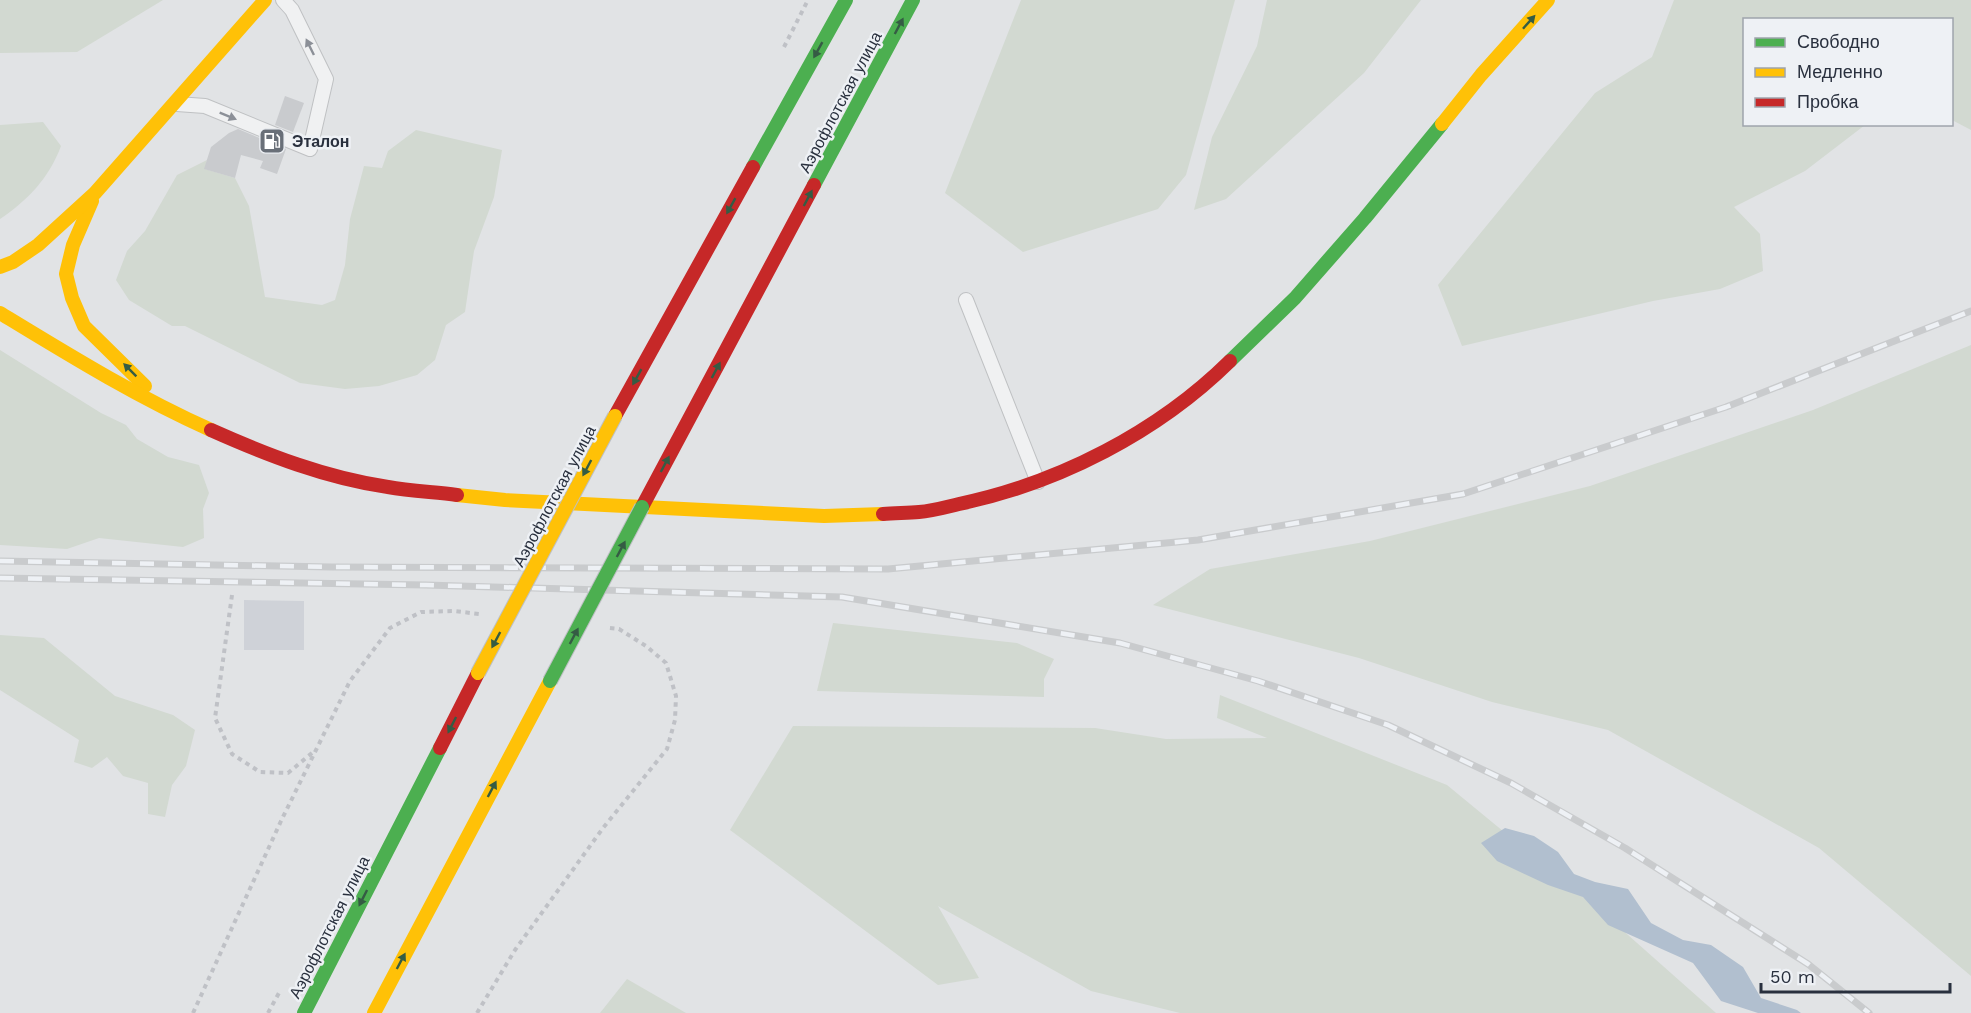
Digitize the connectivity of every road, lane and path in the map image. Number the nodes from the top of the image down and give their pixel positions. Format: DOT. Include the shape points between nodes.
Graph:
graph roads {
  1 [pos="265,0"];
  2 [pos="283,0"];
  3 [pos="846,0"];
  4 [pos="913,0"];
  5 [pos="1548,0"];
  6 [pos="1502,32"];
  7 [pos="1481,75"];
  8 [pos="172,104"];
  9 [pos="94,194"];
  10 [pos="0,267"];
  11 [pos="966,300"];
  12 [pos="0,313"];
  13 [pos="171,412"];
  14 [pos="1038,482"];
  15 [pos="642,507"];
  16 [pos="232,595"];
  17 [pos="315,751"];
  18 [pos="303,1013"];
  19 [pos="374,1013"];
  1 -- 8 [label="street"];
  8 -- 2 [label="lane, one-way" via="205,106 310,149 326,79 292,10"];
  3 -- 18 [label="street, Аэрофлотская улица, one-way, bridge" via="615,416"];
  15 -- 4 [label="street, Аэрофлотская улица, one-way"];
  7 -- 5 [label="street, one-way"];
  6 -- 7 [label="street"];
  7 -- 14 [label="street" via="1365,218 1294,298 1212,379 1149,425"];
  8 -- 9 [label="street"];
  9 -- 10 [label="street" via="38,245"];
  13 -- 9 [label="street, one-way" via="84,326 72,298 66,274"];
  11 -- 14 [label="lane"];
  12 -- 13 [label="street"];
  13 -- 15 [label="street" via="258,451 386,487 505,500"];
  14 -- 15 [label="street" via="921,512 824,516"];
  19 -- 15 [label="street, Аэрофлотская улица, one-way, bridge"];
  16 -- 17 [label="path" via="215,718 232,754 260,772 288,773"];
}
